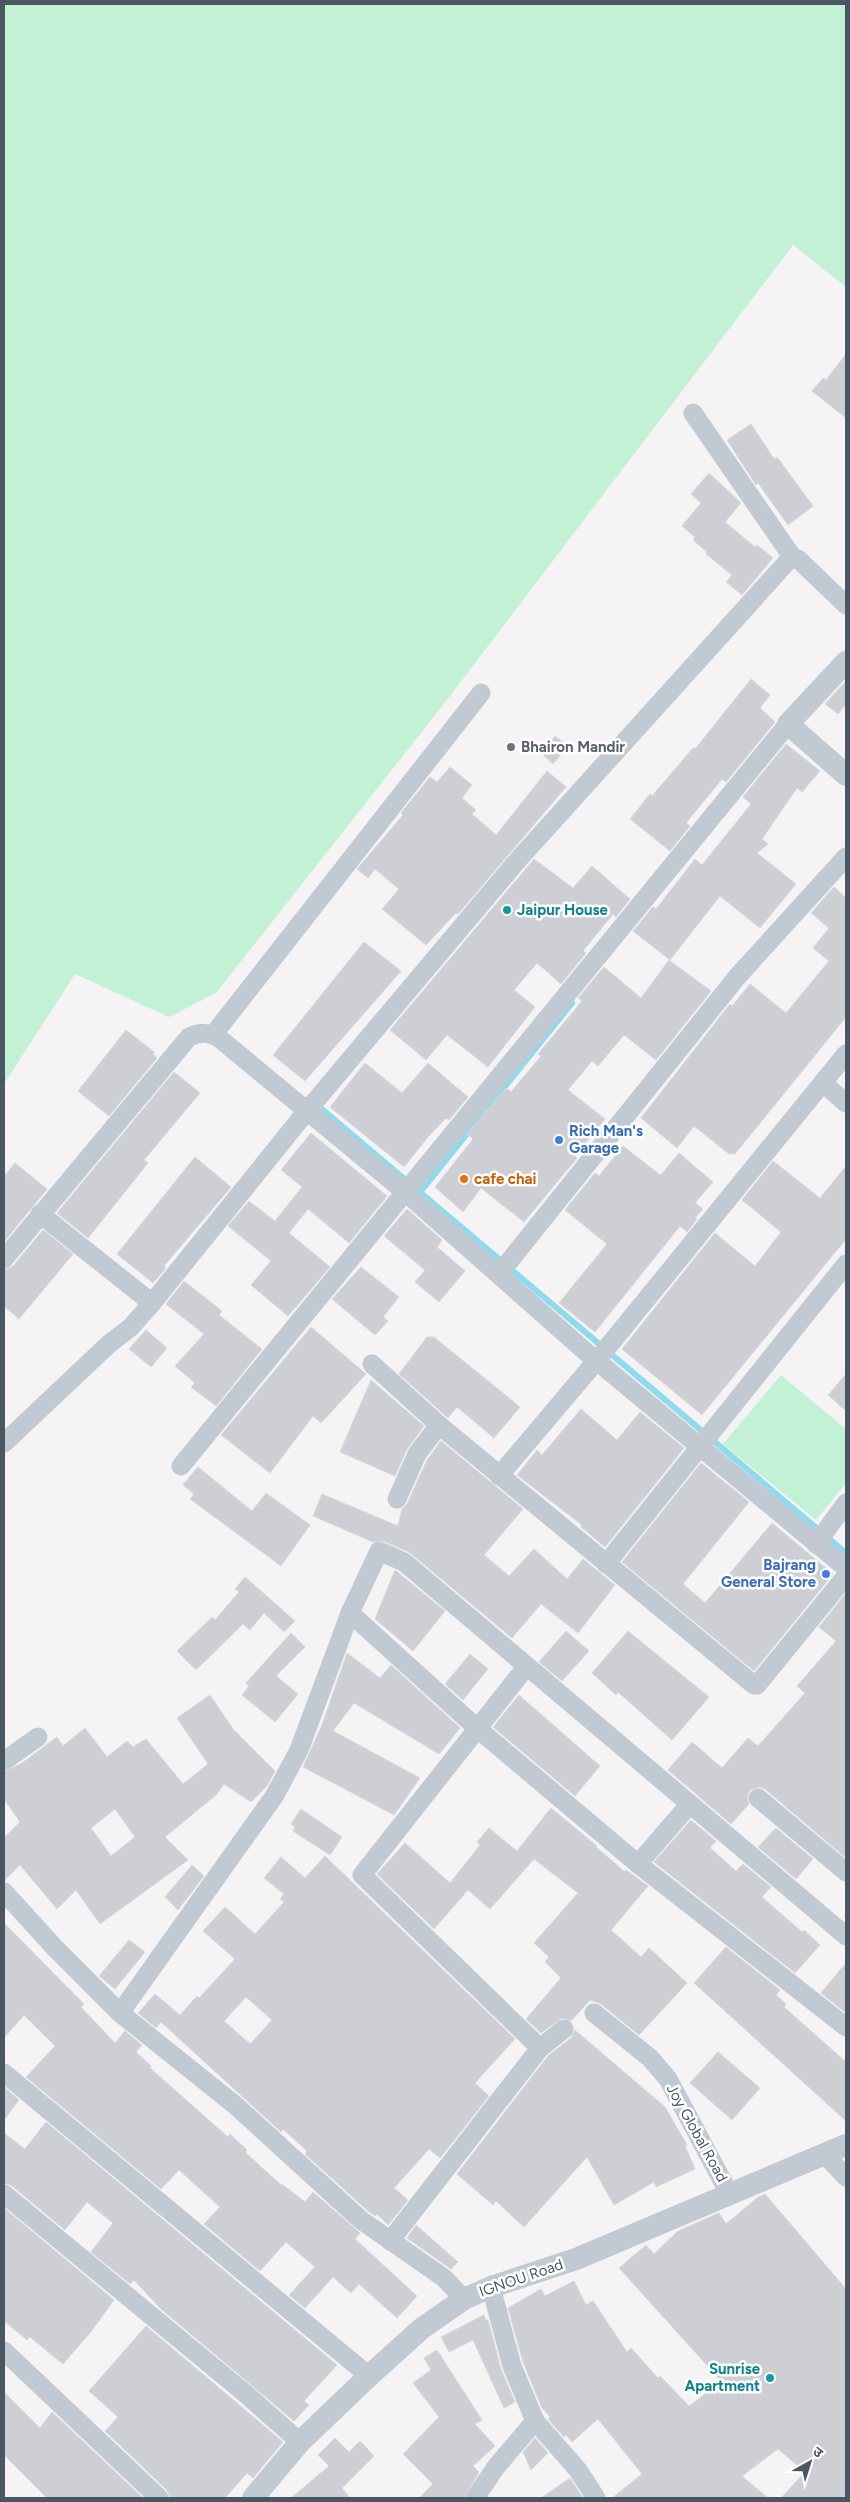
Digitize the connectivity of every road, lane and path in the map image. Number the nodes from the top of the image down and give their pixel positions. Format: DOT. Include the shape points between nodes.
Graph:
graph roads {
  1 [pos="693,413"];
  2 [pos="794,558"];
  3 [pos="846,605"];
  4 [pos="846,662"];
  5 [pos="481,692"];
  6 [pos="788,724"];
  7 [pos="846,775"];
  8 [pos="846,857"];
  9 [pos="213,1035"];
  10 [pos="846,1054"];
  11 [pos="823,1083"];
  12 [pos="846,1103"];
  13 [pos="306,1112"];
  14 [pos="406,1191"];
  15 [pos="40,1214"];
  16 [pos="4,1259"];
  17 [pos="846,1264"];
  18 [pos="498,1274"];
  19 [pos="152,1303"];
  20 [pos="597,1360"];
  21 [pos="372,1364"];
  22 [pos="439,1425"];
  23 [pos="5,1437"];
  24 [pos="701,1447"];
  25 [pos="181,1466"];
  26 [pos="499,1476"];
  27 [pos="397,1500"];
  28 [pos="846,1503"];
  29 [pos="816,1544"];
  30 [pos="606,1564"];
  31 [pos="846,1568"];
  32 [pos="846,1576"];
  33 [pos="350,1613"];
  34 [pos="526,1667"];
  35 [pos="478,1729"];
  36 [pos="38,1737"];
  37 [pos="4,1760"];
  38 [pos="758,1798"];
  39 [pos="689,1805"];
  40 [pos="638,1864"];
  41 [pos="846,1872"];
  42 [pos="4,1892"];
  43 [pos="846,1936"];
  44 [pos="120,2013"];
  45 [pos="594,2013"];
  46 [pos="846,2027"];
  47 [pos="564,2029"];
  48 [pos="540,2048"];
  49 [pos="4,2073"];
  50 [pos="846,2145"];
  51 [pos="825,2155"];
  52 [pos="846,2177"];
  53 [pos="4,2194"];
  54 [pos="730,2195"];
  55 [pos="390,2241"];
  56 [pos="491,2287"];
  57 [pos="464,2298"];
  58 [pos="4,2351"];
  59 [pos="369,2376"];
  60 [pos="535,2421"];
  61 [pos="300,2442"];
  62 [pos="159,2498"];
  63 [pos="253,2498"];
  64 [pos="475,2498"];
  65 [pos="596,2498"];
  1 -- 2 [label="street"];
  2 -- 3 [label="street"];
  2 -- 13 [label="street" via="517,860"];
  4 -- 6 [label="street"];
  5 -- 9 [label="street"];
  6 -- 7 [label="street"];
  6 -- 14 [label="street"];
  8 -- 18 [label="street" via="716,1003"];
  9 -- 13 [label="street"];
  9 -- 15 [label="street" via="201,1032 189,1037"];
  10 -- 11 [label="street"];
  11 -- 12 [label="street"];
  11 -- 20 [label="street"];
  13 -- 14 [label="street"];
  13 -- 19 [label="street"];
  14 -- 18 [label="street"];
  14 -- 25 [label="street"];
  15 -- 16 [label="street"];
  15 -- 19 [label="street"];
  17 -- 24 [label="street"];
  18 -- 20 [label="street"];
  19 -- 23 [label="street" via="131,1327"];
  20 -- 24 [label="street"];
  20 -- 26 [label="street"];
  21 -- 22 [label="street"];
  22 -- 26 [label="street"];
  22 -- 27 [label="street" via="416,1454"];
  24 -- 29 [label="street"];
  24 -- 30 [label="street"];
  26 -- 30 [label="street"];
  28 -- 29 [label="street"];
  29 -- 31 [label="street"];
  30 -- 32 [label="street" via="754,1685"];
  33 -- 34 [label="street" via="379,1550 404,1562"];
  33 -- 35 [label="street"];
  33 -- 44 [label="street" via="298,1750 275,1796"];
  34 -- 35 [label="street"];
  34 -- 39 [label="street"];
  35 -- 40 [label="street"];
  35 -- 48 [label="street" via="362,1875"];
  36 -- 37 [label="street"];
  38 -- 41 [label="street"];
  39 -- 40 [label="street"];
  39 -- 43 [label="street"];
  40 -- 46 [label="street"];
  42 -- 44 [label="street"];
  44 -- 55 [label="street" via="234,2105 361,2220"];
  45 -- 54 [label="street, Joy Global Road" via="650,2058 668,2079"];
  47 -- 48 [label="street"];
  48 -- 55 [label="street"];
  49 -- 59 [label="street"];
  50 -- 51 [label="street, IGNOU Road"];
  51 -- 52 [label="street"];
  51 -- 54 [label="street, IGNOU Road"];
  53 -- 61 [label="street"];
  54 -- 56 [label="street, IGNOU Road" via="576,2259"];
  55 -- 57 [label="street" via="444,2278"];
  56 -- 57 [label="street, IGNOU Road"];
  56 -- 60 [label="street" via="512,2366"];
  57 -- 59 [label="street, IGNOU Road" via="421,2329"];
  58 -- 62 [label="street"];
  59 -- 61 [label="street, IGNOU Road"];
  60 -- 64 [label="street"];
  60 -- 65 [label="street" via="578,2470"];
  61 -- 63 [label="street, IGNOU Road"];
}
